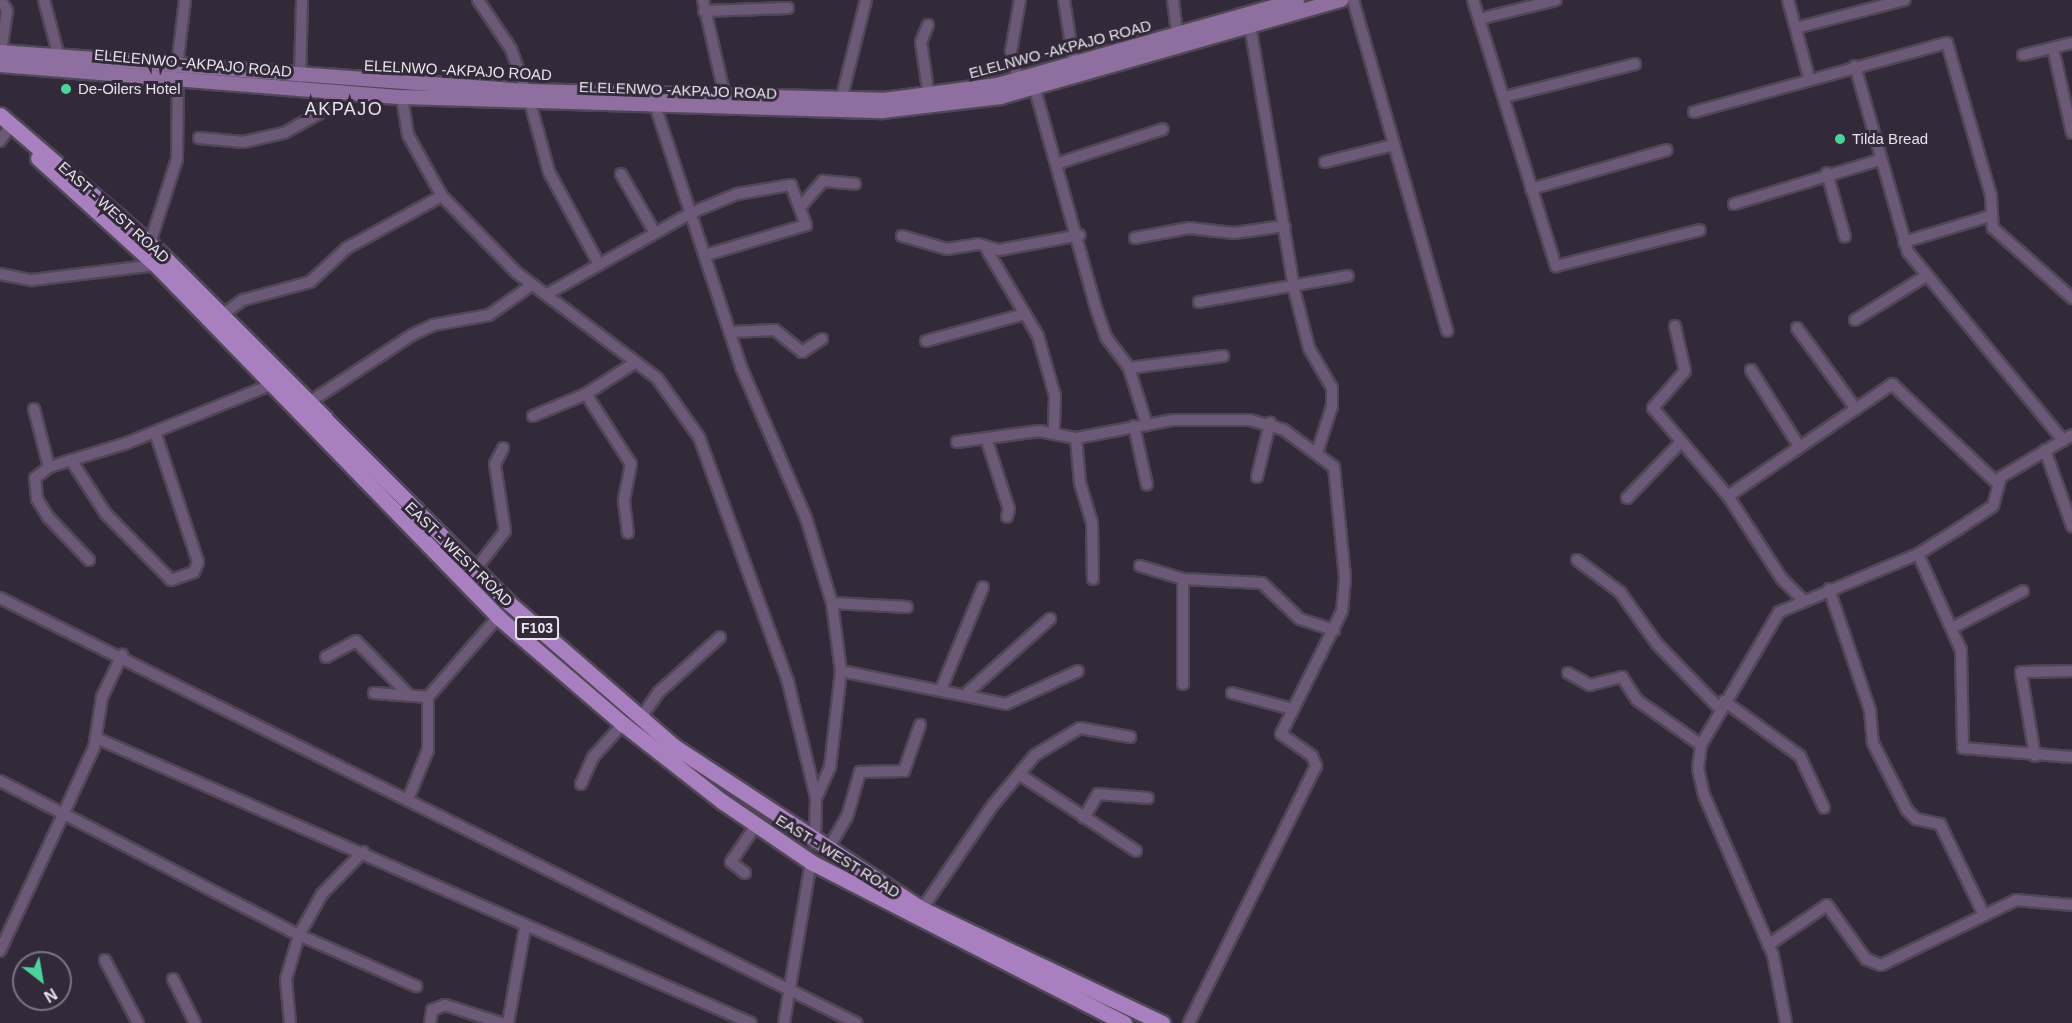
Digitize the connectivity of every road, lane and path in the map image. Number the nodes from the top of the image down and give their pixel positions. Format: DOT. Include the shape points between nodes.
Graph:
graph roads {
  1 [pos="1,0"];
  2 [pos="44,0"];
  3 [pos="185,0"];
  4 [pos="302,0"];
  5 [pos="478,0"];
  6 [pos="866,0"];
  7 [pos="1020,0"];
  8 [pos="1064,0"];
  9 [pos="1173,0"];
  10 [pos="1297,0"];
  11 [pos="1341,0"];
  12 [pos="1353,0"];
  13 [pos="1473,0"];
  14 [pos="1556,0"];
  15 [pos="1788,0"];
  16 [pos="1904,0"];
  17 [pos="1885,3"];
  18 [pos="703,5"];
  19 [pos="1261,5"];
  20 [pos="788,8"];
  21 [pos="1479,19"];
  22 [pos="928,25"];
  23 [pos="1250,25"];
  24 [pos="1796,28"];
  25 [pos="1177,33"];
  26 [pos="2072,43"];
  27 [pos="2053,48"];
  28 [pos="0,56"];
  29 [pos="2023,56"];
  30 [pos="59,57"];
  31 [pos="1074,63"];
  32 [pos="1635,64"];
  33 [pos="1855,66"];
  34 [pos="178,73"];
  35 [pos="300,77"];
  36 [pos="1809,78"];
  37 [pos="1018,80"];
  38 [pos="848,83"];
  39 [pos="1034,86"];
  40 [pos="335,92"];
  41 [pos="928,96"];
  42 [pos="402,97"];
  43 [pos="528,97"];
  44 [pos="725,97"];
  45 [pos="1504,97"];
  46 [pos="655,105"];
  47 [pos="840,105"];
  48 [pos="855,105"];
  49 [pos="1694,112"];
  50 [pos="0,115"];
  51 [pos="1163,129"];
  52 [pos="2072,133"];
  53 [pos="2,134"];
  54 [pos="199,138"];
  55 [pos="1393,145"];
  56 [pos="1667,150"];
  57 [pos="1880,160"];
  58 [pos="1325,162"];
  59 [pos="1059,163"];
  60 [pos="1827,173"];
  61 [pos="621,174"];
  62 [pos="855,184"];
  63 [pos="1531,189"];
  64 [pos="442,196"];
  65 [pos="1734,204"];
  66 [pos="802,205"];
  67 [pos="691,213"];
  68 [pos="1990,216"];
  69 [pos="1285,226"];
  70 [pos="1700,230"];
  71 [pos="655,233"];
  72 [pos="1080,235"];
  73 [pos="902,236"];
  74 [pos="1845,237"];
  75 [pos="1135,238"];
  76 [pos="1904,242"];
  77 [pos="150,243"];
  78 [pos="987,250"];
  79 [pos="706,255"];
  80 [pos="599,264"];
  81 [pos="156,266"];
  82 [pos="0,274"];
  83 [pos="1348,276"];
  84 [pos="1924,277"];
  85 [pos="532,285"];
  86 [pos="1294,289"];
  87 [pos="549,293"];
  88 [pos="2072,298"];
  89 [pos="1199,302"];
  90 [pos="222,315"];
  91 [pos="1021,315"];
  92 [pos="1855,320"];
  93 [pos="1675,326"];
  94 [pos="1797,328"];
  95 [pos="1447,331"];
  96 [pos="731,332"];
  97 [pos="822,339"];
  98 [pos="926,340"];
  99 [pos="1223,356"];
  100 [pos="633,364"];
  101 [pos="1129,368"];
  102 [pos="1751,370"];
  103 [pos="268,386"];
  104 [pos="586,394"];
  105 [pos="308,403"];
  106 [pos="34,409"];
  107 [pos="1856,410"];
  108 [pos="533,416"];
  109 [pos="1270,423"];
  110 [pos="1147,425"];
  111 [pos="1134,426"];
  112 [pos="155,432"];
  113 [pos="1054,433"];
  114 [pos="2068,437"];
  115 [pos="1076,438"];
  116 [pos="987,441"];
  117 [pos="957,442"];
  118 [pos="1681,442"];
  119 [pos="1799,446"];
  120 [pos="503,448"];
  121 [pos="2045,450"];
  122 [pos="1317,453"];
  123 [pos="71,460"];
  124 [pos="49,467"];
  125 [pos="1257,477"];
  126 [pos="1997,483"];
  127 [pos="1147,485"];
  128 [pos="1728,496"];
  129 [pos="1627,498"];
  130 [pos="1007,517"];
  131 [pos="2072,526"];
  132 [pos="628,533"];
  133 [pos="1918,554"];
  134 [pos="88,560"];
  135 [pos="1577,560"];
  136 [pos="1140,566"];
  137 [pos="475,570"];
  138 [pos="1093,579"];
  139 [pos="1182,579"];
  140 [pos="983,587"];
  141 [pos="1829,589"];
  142 [pos="2023,591"];
  143 [pos="0,598"];
  144 [pos="1802,600"];
  145 [pos="832,603"];
  146 [pos="907,607"];
  147 [pos="498,617"];
  148 [pos="1050,619"];
  149 [pos="1952,628"];
  150 [pos="1334,630"];
  151 [pos="720,637"];
  152 [pos="122,655"];
  153 [pos="326,657"];
  154 [pos="841,671"];
  155 [pos="1078,671"];
  156 [pos="2072,671"];
  157 [pos="1568,673"];
  158 [pos="1183,684"];
  159 [pos="942,687"];
  160 [pos="968,692"];
  161 [pos="374,693"];
  162 [pos="1232,693"];
  163 [pos="410,696"];
  164 [pos="428,697"];
  165 [pos="1722,705"];
  166 [pos="1292,709"];
  167 [pos="640,719"];
  168 [pos="623,724"];
  169 [pos="920,725"];
  170 [pos="1130,737"];
  171 [pos="96,738"];
  172 [pos="1701,745"];
  173 [pos="2035,756"];
  174 [pos="2072,757"];
  175 [pos="1019,774"];
  176 [pos="0,781"];
  177 [pos="581,784"];
  178 [pos="409,797"];
  179 [pos="816,798"];
  180 [pos="1148,798"];
  181 [pos="1824,808"];
  182 [pos="64,814"];
  183 [pos="1084,818"];
  184 [pos="756,825"];
  185 [pos="821,847"];
  186 [pos="1136,851"];
  187 [pos="363,852"];
  188 [pos="811,862"];
  189 [pos="745,873"];
  190 [pos="2072,904"];
  191 [pos="922,909"];
  192 [pos="1984,915"];
  193 [pos="525,928"];
  194 [pos="299,935"];
  195 [pos="1768,945"];
  196 [pos="0,950"];
  197 [pos="105,960"];
  198 [pos="173,979"];
  199 [pos="416,986"];
  200 [pos="787,989"];
  201 [pos="138,1023"];
  202 [pos="195,1023"];
  203 [pos="290,1023"];
  204 [pos="430,1023"];
  205 [pos="501,1023"];
  206 [pos="508,1023"];
  207 [pos="752,1023"];
  208 [pos="784,1023"];
  209 [pos="856,1023"];
  210 [pos="1124,1023"];
  211 [pos="1162,1023"];
  212 [pos="1189,1023"];
  213 [pos="1786,1023"];
  1 -- 28 [label="street" via="7,11"];
  2 -- 30 [label="street"];
  3 -- 34 [label="street"];
  4 -- 35 [label="street"];
  5 -- 43 [label="street" via="511,49"];
  6 -- 38 [label="street"];
  7 -- 37 [label="street" via="1011,51"];
  8 -- 31 [label="street"];
  9 -- 25 [label="street"];
  10 -- 19 [label="main road, ELELNWO -AKPAJO ROAD"];
  11 -- 23 [label="main road, ELELENWO -AKPAJO ROAD"];
  12 -- 55 [label="street"];
  13 -- 21 [label="street"];
  14 -- 21 [label="street"];
  15 -- 24 [label="street"];
  16 -- 17 [label="street"];
  17 -- 24 [label="street"];
  18 -- 20 [label="street"];
  18 -- 44 [label="street"];
  19 -- 25 [label="main road, ELELNWO -AKPAJO ROAD"];
  21 -- 45 [label="street"];
  22 -- 41 [label="street" via="921,42"];
  23 -- 39 [label="main road, ELELENWO -AKPAJO ROAD"];
  23 -- 69 [label="street"];
  24 -- 36 [label="street"];
  25 -- 31 [label="main road, ELELNWO -AKPAJO ROAD"];
  26 -- 27 [label="street"];
  27 -- 29 [label="street"];
  27 -- 52 [label="street"];
  28 -- 30 [label="main road, ELELNWO -AKPAJO ROAD"];
  28 -- 34 [label="main road, ELELENWO -AKPAJO ROAD"];
  30 -- 34 [label="main road, ELELNWO -AKPAJO ROAD"];
  31 -- 37 [label="main road, ELELNWO -AKPAJO ROAD"];
  32 -- 45 [label="street"];
  33 -- 36 [label="street"];
  33 -- 57 [label="street"];
  33 -- 68 [label="street" via="1947,43 1991,195"];
  34 -- 35 [label="main road, ELELNWO -AKPAJO ROAD"];
  34 -- 40 [label="main road, ELELENWO -AKPAJO ROAD"];
  34 -- 77 [label="street" via="177,159"];
  35 -- 43 [label="main road, ELELNWO -AKPAJO ROAD"];
  36 -- 49 [label="street"];
  37 -- 41 [label="main road, ELELNWO -AKPAJO ROAD"];
  38 -- 47 [label="street"];
  38 -- 48 [label="street"];
  39 -- 48 [label="main road, ELELENWO -AKPAJO ROAD" via="969,103"];
  39 -- 59 [label="street"];
  40 -- 42 [label="main road, ELELENWO -AKPAJO ROAD"];
  40 -- 54 [label="street" via="318,114 284,133 243,142"];
  41 -- 48 [label="main road, ELELNWO -AKPAJO ROAD"];
  42 -- 43 [label="main road, ELELENWO -AKPAJO ROAD"];
  42 -- 64 [label="street" via="408,135"];
  43 -- 44 [label="main road, ELELNWO -AKPAJO ROAD"];
  43 -- 46 [label="main road, ELELENWO -AKPAJO ROAD"];
  43 -- 80 [label="street" via="549,172"];
  44 -- 47 [label="main road, ELELNWO -AKPAJO ROAD"];
  45 -- 63 [label="street"];
  46 -- 47 [label="main road, ELELENWO -AKPAJO ROAD"];
  46 -- 67 [label="street"];
  47 -- 48 [label="main road, ELELENWO -AKPAJO ROAD"];
  50 -- 77 [label="main road, EAST - WEST ROAD / F103"];
  51 -- 59 [label="street"];
  53 -- 81 [label="main road, EAST - WEST ROAD / F103"];
  55 -- 58 [label="street"];
  55 -- 95 [label="street"];
  56 -- 63 [label="street"];
  57 -- 60 [label="street"];
  57 -- 76 [label="street"];
  59 -- 72 [label="street"];
  60 -- 65 [label="street"];
  60 -- 74 [label="street"];
  61 -- 71 [label="street"];
  62 -- 66 [label="street" via="823,181"];
  63 -- 70 [label="street" via="1556,266"];
  64 -- 85 [label="street"];
  64 -- 90 [label="street" via="424,211 347,248 310,282 243,300"];
  66 -- 67 [label="street" via="786,183"];
  66 -- 79 [label="street" via="806,225 796,231"];
  67 -- 71 [label="street"];
  67 -- 79 [label="street"];
  68 -- 76 [label="street"];
  68 -- 88 [label="street" via="2006,242"];
  69 -- 75 [label="street" via="1227,233 1189,228"];
  69 -- 86 [label="street"];
  71 -- 80 [label="street"];
  72 -- 78 [label="street"];
  72 -- 101 [label="street" via="1104,332"];
  73 -- 78 [label="street" via="947,249 978,244"];
  76 -- 84 [label="street"];
  77 -- 90 [label="main road, EAST - WEST ROAD / F103"];
  78 -- 91 [label="street"];
  79 -- 96 [label="street"];
  80 -- 87 [label="street"];
  81 -- 82 [label="street" via="32,280"];
  81 -- 103 [label="main road, EAST - WEST ROAD / F103"];
  83 -- 86 [label="street"];
  84 -- 92 [label="street"];
  84 -- 114 [label="street" via="1996,352"];
  85 -- 87 [label="street"];
  85 -- 105 [label="street" via="489,315 420,331"];
  86 -- 89 [label="street"];
  86 -- 122 [label="street" via="1309,348 1332,388 1332,406"];
  87 -- 100 [label="street"];
  90 -- 105 [label="main road, EAST - WEST ROAD / F103"];
  91 -- 98 [label="street"];
  91 -- 113 [label="street" via="1035,329 1050,376"];
  93 -- 118 [label="street" via="1685,371 1653,408"];
  94 -- 107 [label="street"];
  96 -- 97 [label="street" via="775,330 802,352"];
  96 -- 145 [label="street" via="741,367 806,518"];
  99 -- 101 [label="street"];
  100 -- 104 [label="street"];
  100 -- 179 [label="street" via="657,378 678,401 723,494 788,682"];
  101 -- 110 [label="street"];
  102 -- 119 [label="street"];
  103 -- 112 [label="street"];
  103 -- 147 [label="main road, EAST - WEST ROAD / F103"];
  104 -- 108 [label="street"];
  104 -- 132 [label="street" via="631,464 624,501"];
  105 -- 137 [label="main road, EAST - WEST ROAD / F103"];
  106 -- 124 [label="street"];
  107 -- 119 [label="street"];
  107 -- 126 [label="street" via="1885,386 1894,385"];
  109 -- 110 [label="street" via="1173,420"];
  109 -- 122 [label="street"];
  109 -- 125 [label="street"];
  110 -- 111 [label="street"];
  111 -- 115 [label="street"];
  111 -- 127 [label="street"];
  112 -- 123 [label="street"];
  112 -- 123 [label="street" via="198,562 194,572 171,580 106,514"];
  113 -- 115 [label="street"];
  113 -- 116 [label="street"];
  114 -- 121 [label="street"];
  115 -- 138 [label="street" via="1080,483 1092,523"];
  116 -- 117 [label="street"];
  116 -- 130 [label="street" via="1010,509"];
  118 -- 128 [label="street"];
  118 -- 129 [label="street"];
  119 -- 128 [label="street"];
  120 -- 137 [label="street" via="495,464 505,531"];
  121 -- 126 [label="street"];
  121 -- 131 [label="street"];
  122 -- 150 [label="street" via="1335,470 1344,547 1344,602"];
  123 -- 124 [label="street"];
  124 -- 134 [label="street" via="35,478 36,499 63,537"];
  126 -- 133 [label="street" via="1996,500 1988,511"];
  128 -- 144 [label="street" via="1782,579"];
  133 -- 141 [label="street"];
  133 -- 149 [label="street"];
  135 -- 165 [label="street" via="1620,592 1657,644"];
  136 -- 139 [label="street"];
  137 -- 167 [label="main road, EAST - WEST ROAD / F103"];
  139 -- 150 [label="street" via="1262,583 1300,619"];
  139 -- 158 [label="street"];
  140 -- 159 [label="street"];
  141 -- 144 [label="street"];
  141 -- 192 [label="street" via="1870,710 1873,743 1907,810 1916,819 1940,824"];
  142 -- 149 [label="street"];
  143 -- 152 [label="street"];
  144 -- 165 [label="street" via="1776,617"];
  145 -- 146 [label="street"];
  145 -- 154 [label="street"];
  147 -- 164 [label="street"];
  147 -- 168 [label="main road, EAST - WEST ROAD / F103"];
  148 -- 160 [label="street"];
  149 -- 173 [label="street" via="1964,660 1964,748"];
  150 -- 166 [label="street"];
  151 -- 167 [label="street" via="658,692"];
  152 -- 171 [label="street" via="102,697"];
  152 -- 178 [label="street"];
  153 -- 163 [label="street" via="356,641"];
  154 -- 159 [label="street"];
  154 -- 179 [label="street" via="830,767"];
  155 -- 160 [label="street" via="1010,703"];
  156 -- 173 [label="street" via="2021,672"];
  157 -- 172 [label="street" via="1590,685 1622,677 1645,706"];
  159 -- 160 [label="street"];
  161 -- 163 [label="street"];
  162 -- 166 [label="street"];
  163 -- 164 [label="street"];
  164 -- 178 [label="street" via="428,750"];
  165 -- 172 [label="street"];
  165 -- 181 [label="street" via="1800,756"];
  166 -- 212 [label="street" via="1281,734 1312,756 1316,766"];
  167 -- 185 [label="main road, EAST - WEST ROAD / F103"];
  168 -- 177 [label="street" via="593,757"];
  168 -- 184 [label="main road, EAST - WEST ROAD / F103"];
  169 -- 185 [label="street" via="904,771 860,772 847,817"];
  170 -- 175 [label="street" via="1088,727 1067,732"];
  171 -- 182 [label="street"];
  171 -- 187 [label="street"];
  172 -- 195 [label="street" via="1698,769 1704,795"];
  173 -- 174 [label="street"];
  175 -- 183 [label="street"];
  175 -- 191 [label="street"];
  176 -- 182 [label="street"];
  178 -- 200 [label="street"];
  179 -- 185 [label="street"];
  180 -- 183 [label="street" via="1098,794"];
  182 -- 194 [label="street" via="152,855"];
  182 -- 196 [label="street"];
  183 -- 186 [label="street"];
  184 -- 188 [label="main road, EAST - WEST ROAD / F103"];
  184 -- 189 [label="street" via="731,862"];
  185 -- 191 [label="main road, EAST - WEST ROAD / F103"];
  187 -- 193 [label="street"];
  187 -- 194 [label="street" via="322,894"];
  188 -- 200 [label="street"];
  188 -- 210 [label="main road, EAST - WEST ROAD / F103"];
  190 -- 192 [label="street" via="2020,899"];
  191 -- 211 [label="main road, EAST - WEST ROAD / F103"];
  192 -- 195 [label="street" via="1881,965 1866,959 1827,905"];
  193 -- 206 [label="street"];
  193 -- 207 [label="street"];
  194 -- 199 [label="street"];
  194 -- 203 [label="street" via="286,979"];
  195 -- 213 [label="street"];
  197 -- 201 [label="street"];
  198 -- 202 [label="street"];
  200 -- 208 [label="street"];
  200 -- 209 [label="street"];
  204 -- 205 [label="street" via="432,1010 445,1005"];
}
